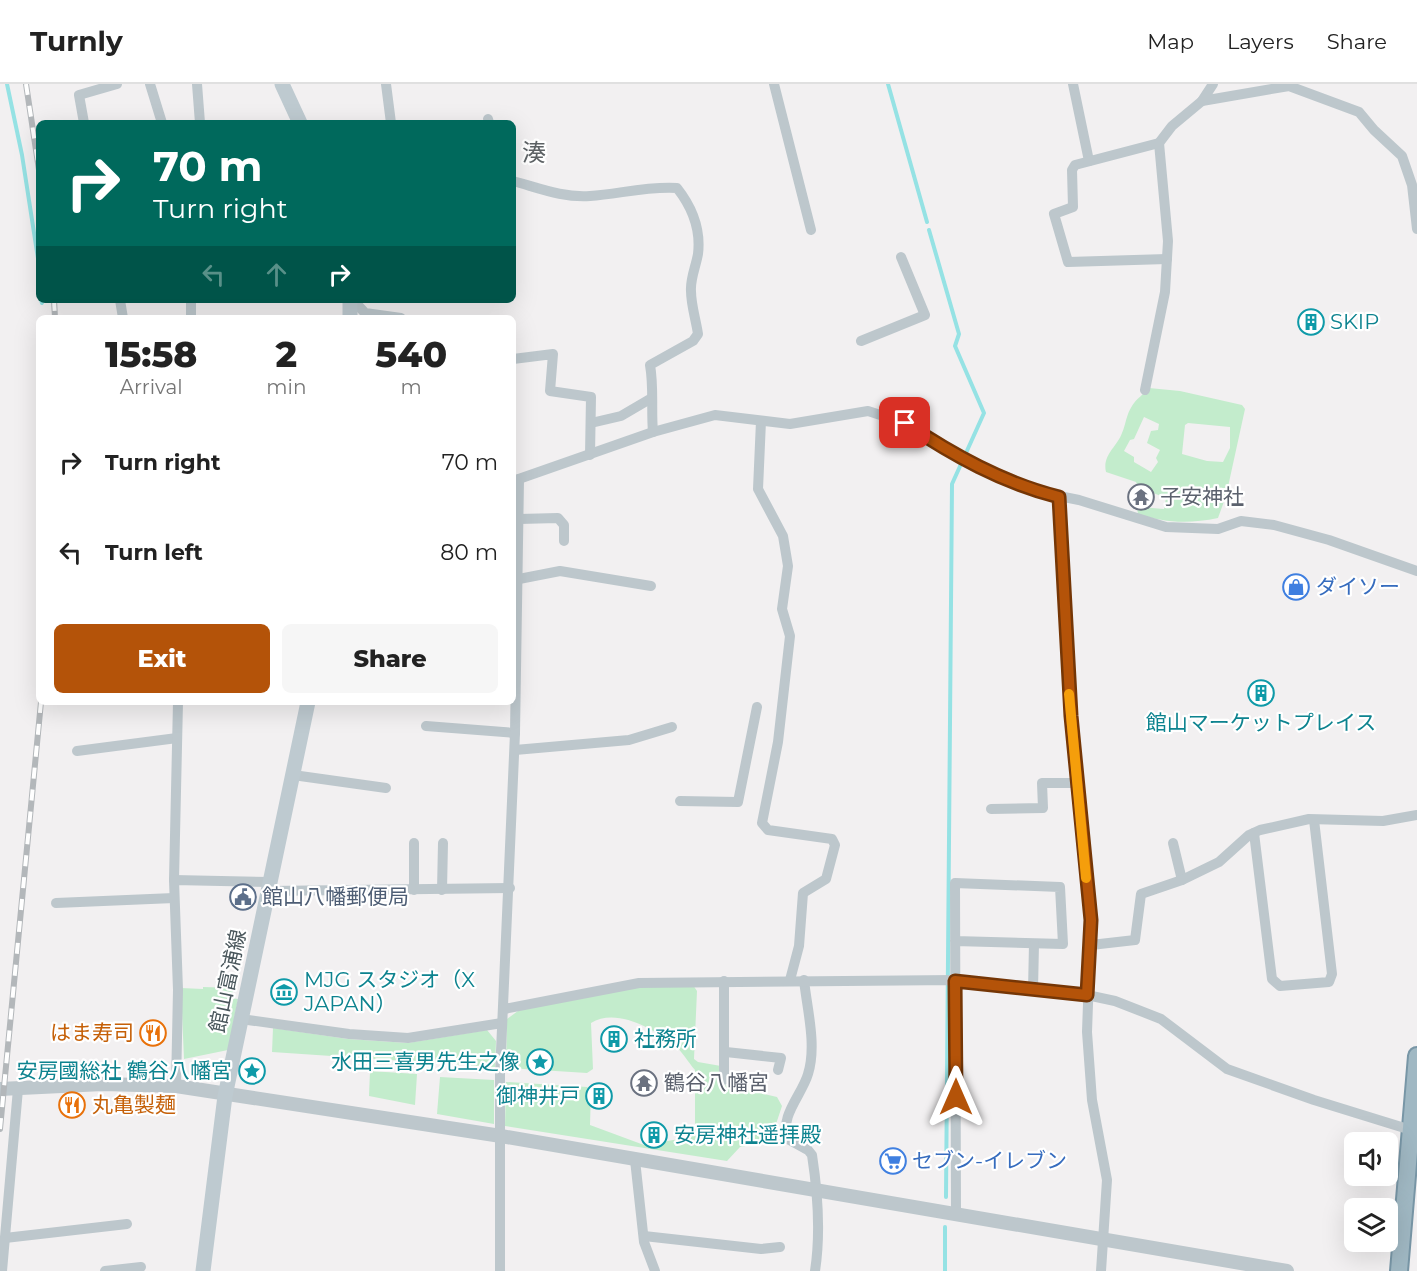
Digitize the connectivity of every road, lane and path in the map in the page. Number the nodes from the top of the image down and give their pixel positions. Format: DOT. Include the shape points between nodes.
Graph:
graph roads {
  1 [pos="117,84"];
  2 [pos="150,84"];
  3 [pos="197,84"];
  4 [pos="282,84"];
  5 [pos="386,84"];
  6 [pos="774,84"];
  7 [pos="1073,84"];
  8 [pos="1213,84"];
  9 [pos="1202,101"];
  10 [pos="83,120"];
  11 [pos="161,120"];
  12 [pos="200,120"];
  13 [pos="299,120"];
  14 [pos="391,120"];
  15 [pos="1159,143"];
  16 [pos="1089,161"];
  17 [pos="516,183"];
  18 [pos="1417,229"];
  19 [pos="811,230"];
  20 [pos="901,257"];
  21 [pos="1167,259"];
  22 [pos="355,303"];
  23 [pos="379,315"];
  24 [pos="861,341"];
  25 [pos="516,359"];
  26 [pos="1145,390"];
  27 [pos="650,399"];
  28 [pos="761,421"];
  29 [pos="591,423"];
  30 [pos="653,432"];
  31 [pos="590,455"];
  32 [pos="516,480"];
  33 [pos="1059,497"];
  34 [pos="519,519"];
  35 [pos="564,541"];
  36 [pos="1417,571"];
  37 [pos="519,579"];
  38 [pos="651,585"];
  39 [pos="516,605"];
  40 [pos="177,705"];
  41 [pos="307,705"];
  42 [pos="515,705"];
  43 [pos="757,707"];
  44 [pos="426,726"];
  45 [pos="672,727"];
  46 [pos="515,733"];
  47 [pos="177,738"];
  48 [pos="514,750"];
  49 [pos="78,751"];
  50 [pos="293,776"];
  51 [pos="1077,783"];
  52 [pos="386,788"];
  53 [pos="680,801"];
  54 [pos="991,809"];
  55 [pos="1417,815"];
  56 [pos="1314,819"];
  57 [pos="1254,833"];
  58 [pos="414,843"];
  59 [pos="443,843"];
  60 [pos="1173,843"];
  61 [pos="174,880"];
  62 [pos="1182,880"];
  63 [pos="270,886"];
  64 [pos="510,888"];
  65 [pos="414,890"];
  66 [pos="442,890"];
  67 [pos="174,898"];
  68 [pos="56,903"];
  69 [pos="955,941"];
  70 [pos="1034,944"];
  71 [pos="1091,945"];
  72 [pos="790,980"];
  73 [pos="804,980"];
  74 [pos="724,981"];
  75 [pos="950,981"];
  76 [pos="1033,990"];
  77 [pos="1087,995"];
  78 [pos="504,1009"];
  79 [pos="241,1019"];
  80 [pos="502,1023"];
  81 [pos="726,1052"];
  82 [pos="1417,1056"];
  83 [pos="778,1070"];
  84 [pos="724,1080"];
  85 [pos="176,1086"];
  86 [pos="0,1089"];
  87 [pos="18,1089"];
  88 [pos="225,1096"];
  89 [pos="1411,1130"];
  90 [pos="501,1136"];
  91 [pos="635,1160"];
  92 [pos="817,1190"];
  93 [pos="956,1214"];
  94 [pos="127,1224"];
  95 [pos="644,1236"];
  96 [pos="5,1239"];
  97 [pos="1102,1239"];
  98 [pos="780,1247"];
  99 [pos="141,1267"];
  100 [pos="2,1271"];
  101 [pos="105,1271"];
  102 [pos="203,1271"];
  103 [pos="500,1271"];
  104 [pos="655,1271"];
  105 [pos="815,1271"];
  106 [pos="1101,1271"];
  107 [pos="1287,1271"];
  108 [pos="1399,1271"];
  1 -- 10 [label="street" via="78,95"];
  2 -- 11 [label="street"];
  3 -- 12 [label="street"];
  4 -- 13 [label="main road"];
  5 -- 14 [label="street"];
  6 -- 19 [label="street"];
  7 -- 16 [label="street"];
  8 -- 9 [label="street"];
  9 -- 15 [label="street" via="1172,126"];
  9 -- 18 [label="street" via="1289,86 1359,112 1402,156 1412,185"];
  15 -- 16 [label="street"];
  15 -- 21 [label="street"];
  16 -- 21 [label="street" via="1075,165 1072,170 1073,207 1054,214 1068,262"];
  17 -- 27 [label="street" via="561,195 590,196 677,188 687,200 697,234 691,291 698,334 693,341 650,365"];
  20 -- 24 [label="street" via="925,315"];
  21 -- 26 [label="street" via="1165,292"];
  22 -- 23 [label="street" via="365,313"];
  25 -- 29 [label="street" via="553,354 550,391 591,398"];
  27 -- 29 [label="street" via="621,416"];
  27 -- 30 [label="street"];
  28 -- 30 [label="street" via="715,415"];
  28 -- 33 [label="street" via="803,424 868,411 905,423 1002,478"];
  28 -- 72 [label="street" via="758,489 783,536 789,566 782,609 790,636 778,742 762,823 768,830 832,839 836,845 826,879 803,893 799,946"];
  29 -- 31 [label="street"];
  30 -- 31 [label="street"];
  31 -- 32 [label="street"];
  32 -- 34 [label="street"];
  33 -- 36 [label="street" via="1166,527 1218,529 1241,521 1274,525"];
  33 -- 51 [label="street"];
  34 -- 35 [label="street" via="558,518 564,525"];
  34 -- 37 [label="street"];
  37 -- 38 [label="street" via="560,572"];
  37 -- 39 [label="street"];
  40 -- 47 [label="street"];
  41 -- 50 [label="main road, 館山富浦線"];
  42 -- 46 [label="street"];
  43 -- 53 [label="street" via="738,802"];
  44 -- 46 [label="street"];
  45 -- 48 [label="street" via="629,740"];
  46 -- 48 [label="street"];
  47 -- 49 [label="street"];
  47 -- 61 [label="street"];
  48 -- 64 [label="street"];
  50 -- 52 [label="street"];
  50 -- 63 [label="main road, 館山富浦線"];
  51 -- 54 [label="street" via="1042,783 1043,808"];
  51 -- 71 [label="street"];
  55 -- 56 [label="street" via="1383,821"];
  56 -- 57 [label="street"];
  56 -- 57 [label="street" via="1332,974 1329,982 1280,986 1272,979"];
  57 -- 62 [label="street" via="1220,862"];
  58 -- 65 [label="street"];
  59 -- 66 [label="street"];
  60 -- 62 [label="street"];
  61 -- 63 [label="street"];
  61 -- 67 [label="street"];
  62 -- 71 [label="street" via="1141,894 1135,940"];
  63 -- 65 [label="street"];
  63 -- 79 [label="main road, 館山富浦線"];
  64 -- 66 [label="street"];
  64 -- 78 [label="street"];
  65 -- 66 [label="street"];
  67 -- 68 [label="street"];
  67 -- 85 [label="street" via="178,990"];
  69 -- 70 [label="street"];
  69 -- 70 [label="street" via="954,883 1059,887 1063,944"];
  69 -- 75 [label="street"];
  70 -- 76 [label="street"];
  71 -- 77 [label="street"];
  72 -- 73 [label="street"];
  72 -- 74 [label="street"];
  73 -- 75 [label="street"];
  73 -- 92 [label="street" via="811,1058 808,1074 788,1117 786,1134 812,1155"];
  74 -- 78 [label="street" via="639,983"];
  74 -- 81 [label="street"];
  75 -- 76 [label="street"];
  75 -- 93 [label="street"];
  76 -- 77 [label="street"];
  77 -- 89 [label="street" via="1161,1019 1227,1069"];
  77 -- 97 [label="street" via="1092,1100 1107,1180"];
  78 -- 80 [label="street"];
  79 -- 80 [label="street" via="408,1038"];
  79 -- 88 [label="main road, 館山富浦線"];
  80 -- 90 [label="street"];
  81 -- 83 [label="street" via="781,1058"];
  81 -- 84 [label="street"];
  82 -- 89 [label="highway"];
  85 -- 87 [label="street" via="103,1084"];
  85 -- 88 [label="street"];
  86 -- 87 [label="street"];
  87 -- 96 [label="street"];
  88 -- 90 [label="street"];
  88 -- 102 [label="main road, 館山富浦線"];
  89 -- 108 [label="highway"];
  90 -- 91 [label="street"];
  90 -- 103 [label="street"];
  91 -- 92 [label="street"];
  91 -- 95 [label="street"];
  92 -- 93 [label="street"];
  92 -- 105 [label="street" via="819,1241"];
  93 -- 97 [label="street"];
  94 -- 96 [label="street"];
  95 -- 98 [label="street" via="761,1249"];
  95 -- 104 [label="street"];
  96 -- 100 [label="street"];
  97 -- 106 [label="street"];
  97 -- 107 [label="street"];
  99 -- 101 [label="street"];
}
